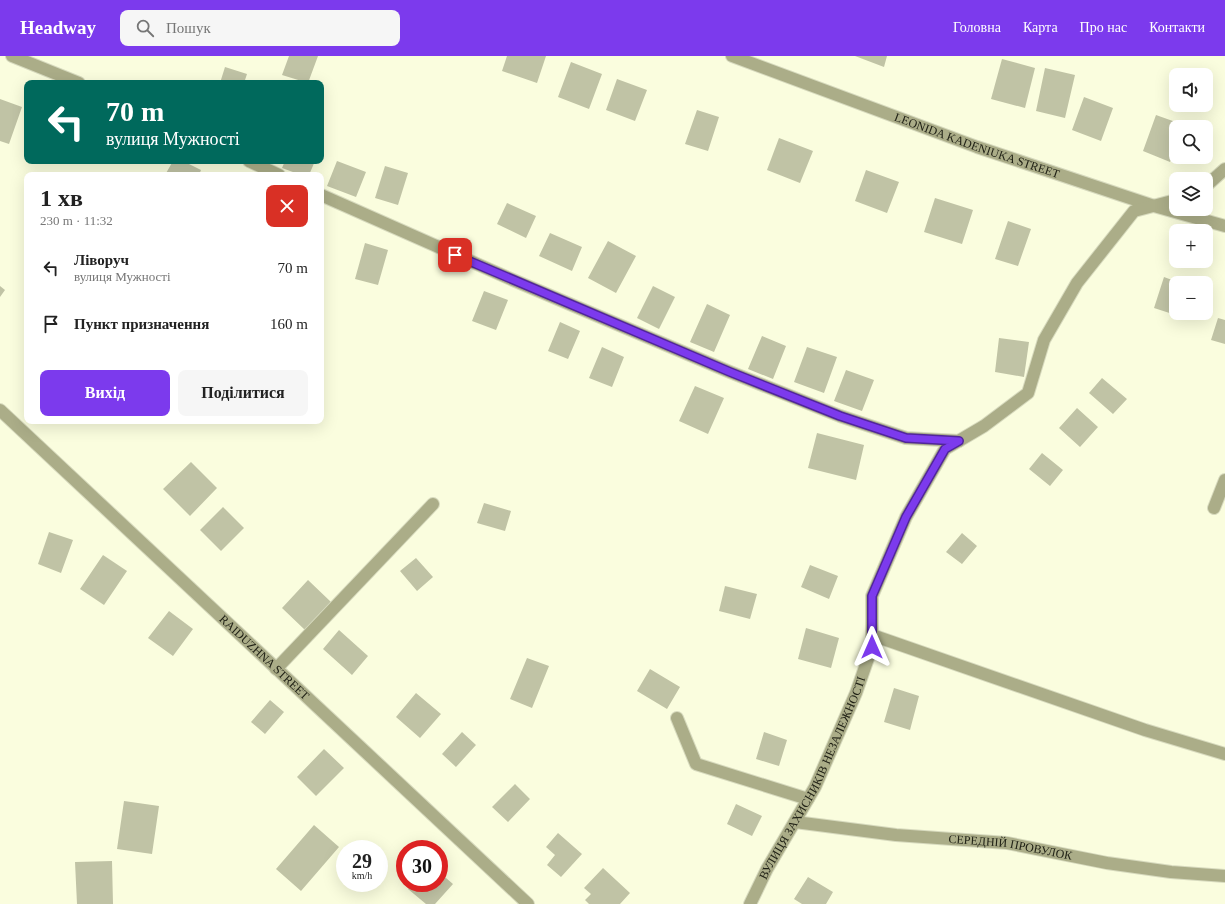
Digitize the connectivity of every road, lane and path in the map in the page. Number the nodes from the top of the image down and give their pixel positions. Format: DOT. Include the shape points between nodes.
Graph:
graph roads {
  1 [pos="12,56"];
  2 [pos="732,56"];
  3 [pos="72,80"];
  4 [pos="255,164"];
  5 [pos="1225,169"];
  6 [pos="273,172"];
  7 [pos="1213,180"];
  8 [pos="324,195"];
  9 [pos="1169,202"];
  10 [pos="1154,206"];
  11 [pos="1225,226"];
  12 [pos="0,410"];
  13 [pos="959,441"];
  14 [pos="1225,480"];
  15 [pos="433,504"];
  16 [pos="1214,508"];
  17 [pos="872,635"];
  18 [pos="276,669"];
  19 [pos="677,718"];
  20 [pos="1225,754"];
  21 [pos="808,799"];
  22 [pos="795,822"];
  23 [pos="1225,876"];
  24 [pos="528,904"];
  25 [pos="750,904"];
  1 -- 3 [label="street"];
  2 -- 10 [label="street, LEONIDA KADENIUKA STREET" via="977,147"];
  4 -- 6 [label="street"];
  5 -- 7 [label="street"];
  8 -- 13 [label="street" via="513,280 840,416 906,438"];
  9 -- 10 [label="street, ВУЛИЦЯ ЗАХИСНИКІВ НЕЗАЛЕЖНОСТІ"];
  10 -- 11 [label="street, LEONIDA KADENIUKA STREET"];
  10 -- 13 [label="street, ВУЛИЦЯ ЗАХИСНИКІВ НЕЗАЛЕЖНОСТІ" via="1134,211 1077,283 1044,340 1028,393"];
  12 -- 18 [label="street, RAIDUZHNA STREET"];
  13 -- 17 [label="street, ВУЛИЦЯ ЗАХИСНИКІВ НЕЗАЛЕЖНОСТІ" via="945,449 906,517 872,596"];
  14 -- 16 [label="street"];
  15 -- 18 [label="street"];
  17 -- 20 [label="street" via="1146,730"];
  17 -- 21 [label="street, ВУЛИЦЯ ЗАХИСНИКІВ НЕЗАЛЕЖНОСТІ" via="872,647 856,693"];
  18 -- 24 [label="street, RAIDUZHNA STREET"];
  19 -- 21 [label="street" via="696,764"];
  21 -- 22 [label="street, ВУЛИЦЯ ЗАХИСНИКІВ НЕЗАЛЕЖНОСТІ"];
  22 -- 23 [label="street, СЕРЕДНІЙ ПРОВУЛОК" via="896,835 1007,843 1107,863"];
  22 -- 25 [label="street, ВУЛИЦЯ ЗАХИСНИКІВ НЕЗАЛЕЖНОСТІ"];
}
